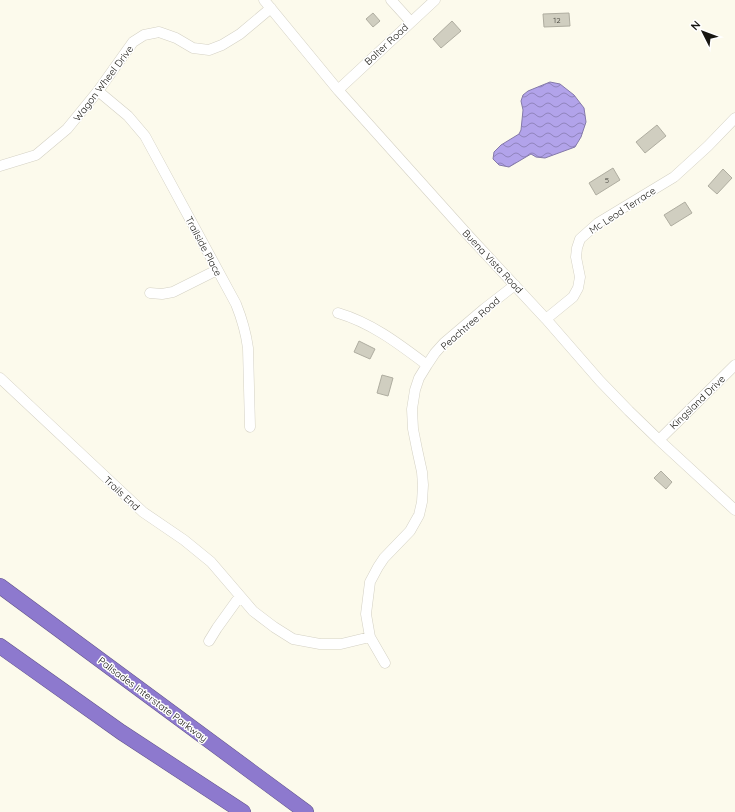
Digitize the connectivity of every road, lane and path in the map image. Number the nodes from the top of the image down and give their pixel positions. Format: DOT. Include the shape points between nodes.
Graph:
graph roads {
  1 [pos="391,0"];
  2 [pos="435,0"];
  3 [pos="268,4"];
  4 [pos="411,22"];
  5 [pos="98,90"];
  6 [pos="338,90"];
  7 [pos="735,118"];
  8 [pos="0,166"];
  9 [pos="217,270"];
  10 [pos="515,285"];
  11 [pos="150,293"];
  12 [pos="338,313"];
  13 [pos="546,319"];
  14 [pos="427,365"];
  15 [pos="735,365"];
  16 [pos="0,378"];
  17 [pos="250,426"];
  18 [pos="659,440"];
  19 [pos="735,510"];
  20 [pos="0,586"];
  21 [pos="243,600"];
  22 [pos="370,637"];
  23 [pos="209,641"];
  24 [pos="0,646"];
  25 [pos="385,663"];
  26 [pos="243,812"];
  27 [pos="306,812"];
  1 -- 4 [label="street"];
  2 -- 4 [label="street, Balter Road"];
  3 -- 5 [label="street, Wagon Wheel Drive" via="240,34 209,50 193,48 159,32 144,35 133,42"];
  3 -- 6 [label="street, Buena Vista Road"];
  4 -- 6 [label="street, Balter Road"];
  5 -- 8 [label="street, Wagon Wheel Drive" via="67,129 36,156"];
  5 -- 9 [label="street, Trailside Place" via="128,116 145,136"];
  6 -- 10 [label="street, Buena Vista Road"];
  7 -- 13 [label="street, Mc Leod Terrace" via="674,177 598,223 580,239 576,258 580,277 578,288 573,297"];
  9 -- 11 [label="street" via="173,292"];
  9 -- 17 [label="street, Trailside Place" via="243,321 248,348"];
  10 -- 13 [label="street, Buena Vista Road"];
  10 -- 14 [label="street, Peachtree Road" via="449,339"];
  12 -- 14 [label="street" via="353,317 382,332"];
  13 -- 18 [label="street, Buena Vista Road" via="628,411"];
  14 -- 22 [label="street, Peachtree Road" via="419,378 412,409 413,429 424,485 420,515 410,531 384,558 370,582 366,614"];
  15 -- 18 [label="street, Kingsland Drive"];
  16 -- 21 [label="street, Trails End" via="143,512 211,562"];
  18 -- 19 [label="street, Buena Vista Road"];
  20 -- 27 [label="highway, Palisades Interstate Parkway"];
  21 -- 22 [label="street" via="263,619 293,639 320,644 341,644"];
  21 -- 23 [label="street" via="216,628"];
  22 -- 25 [label="street"];
  24 -- 26 [label="highway" via="121,732"];
}
